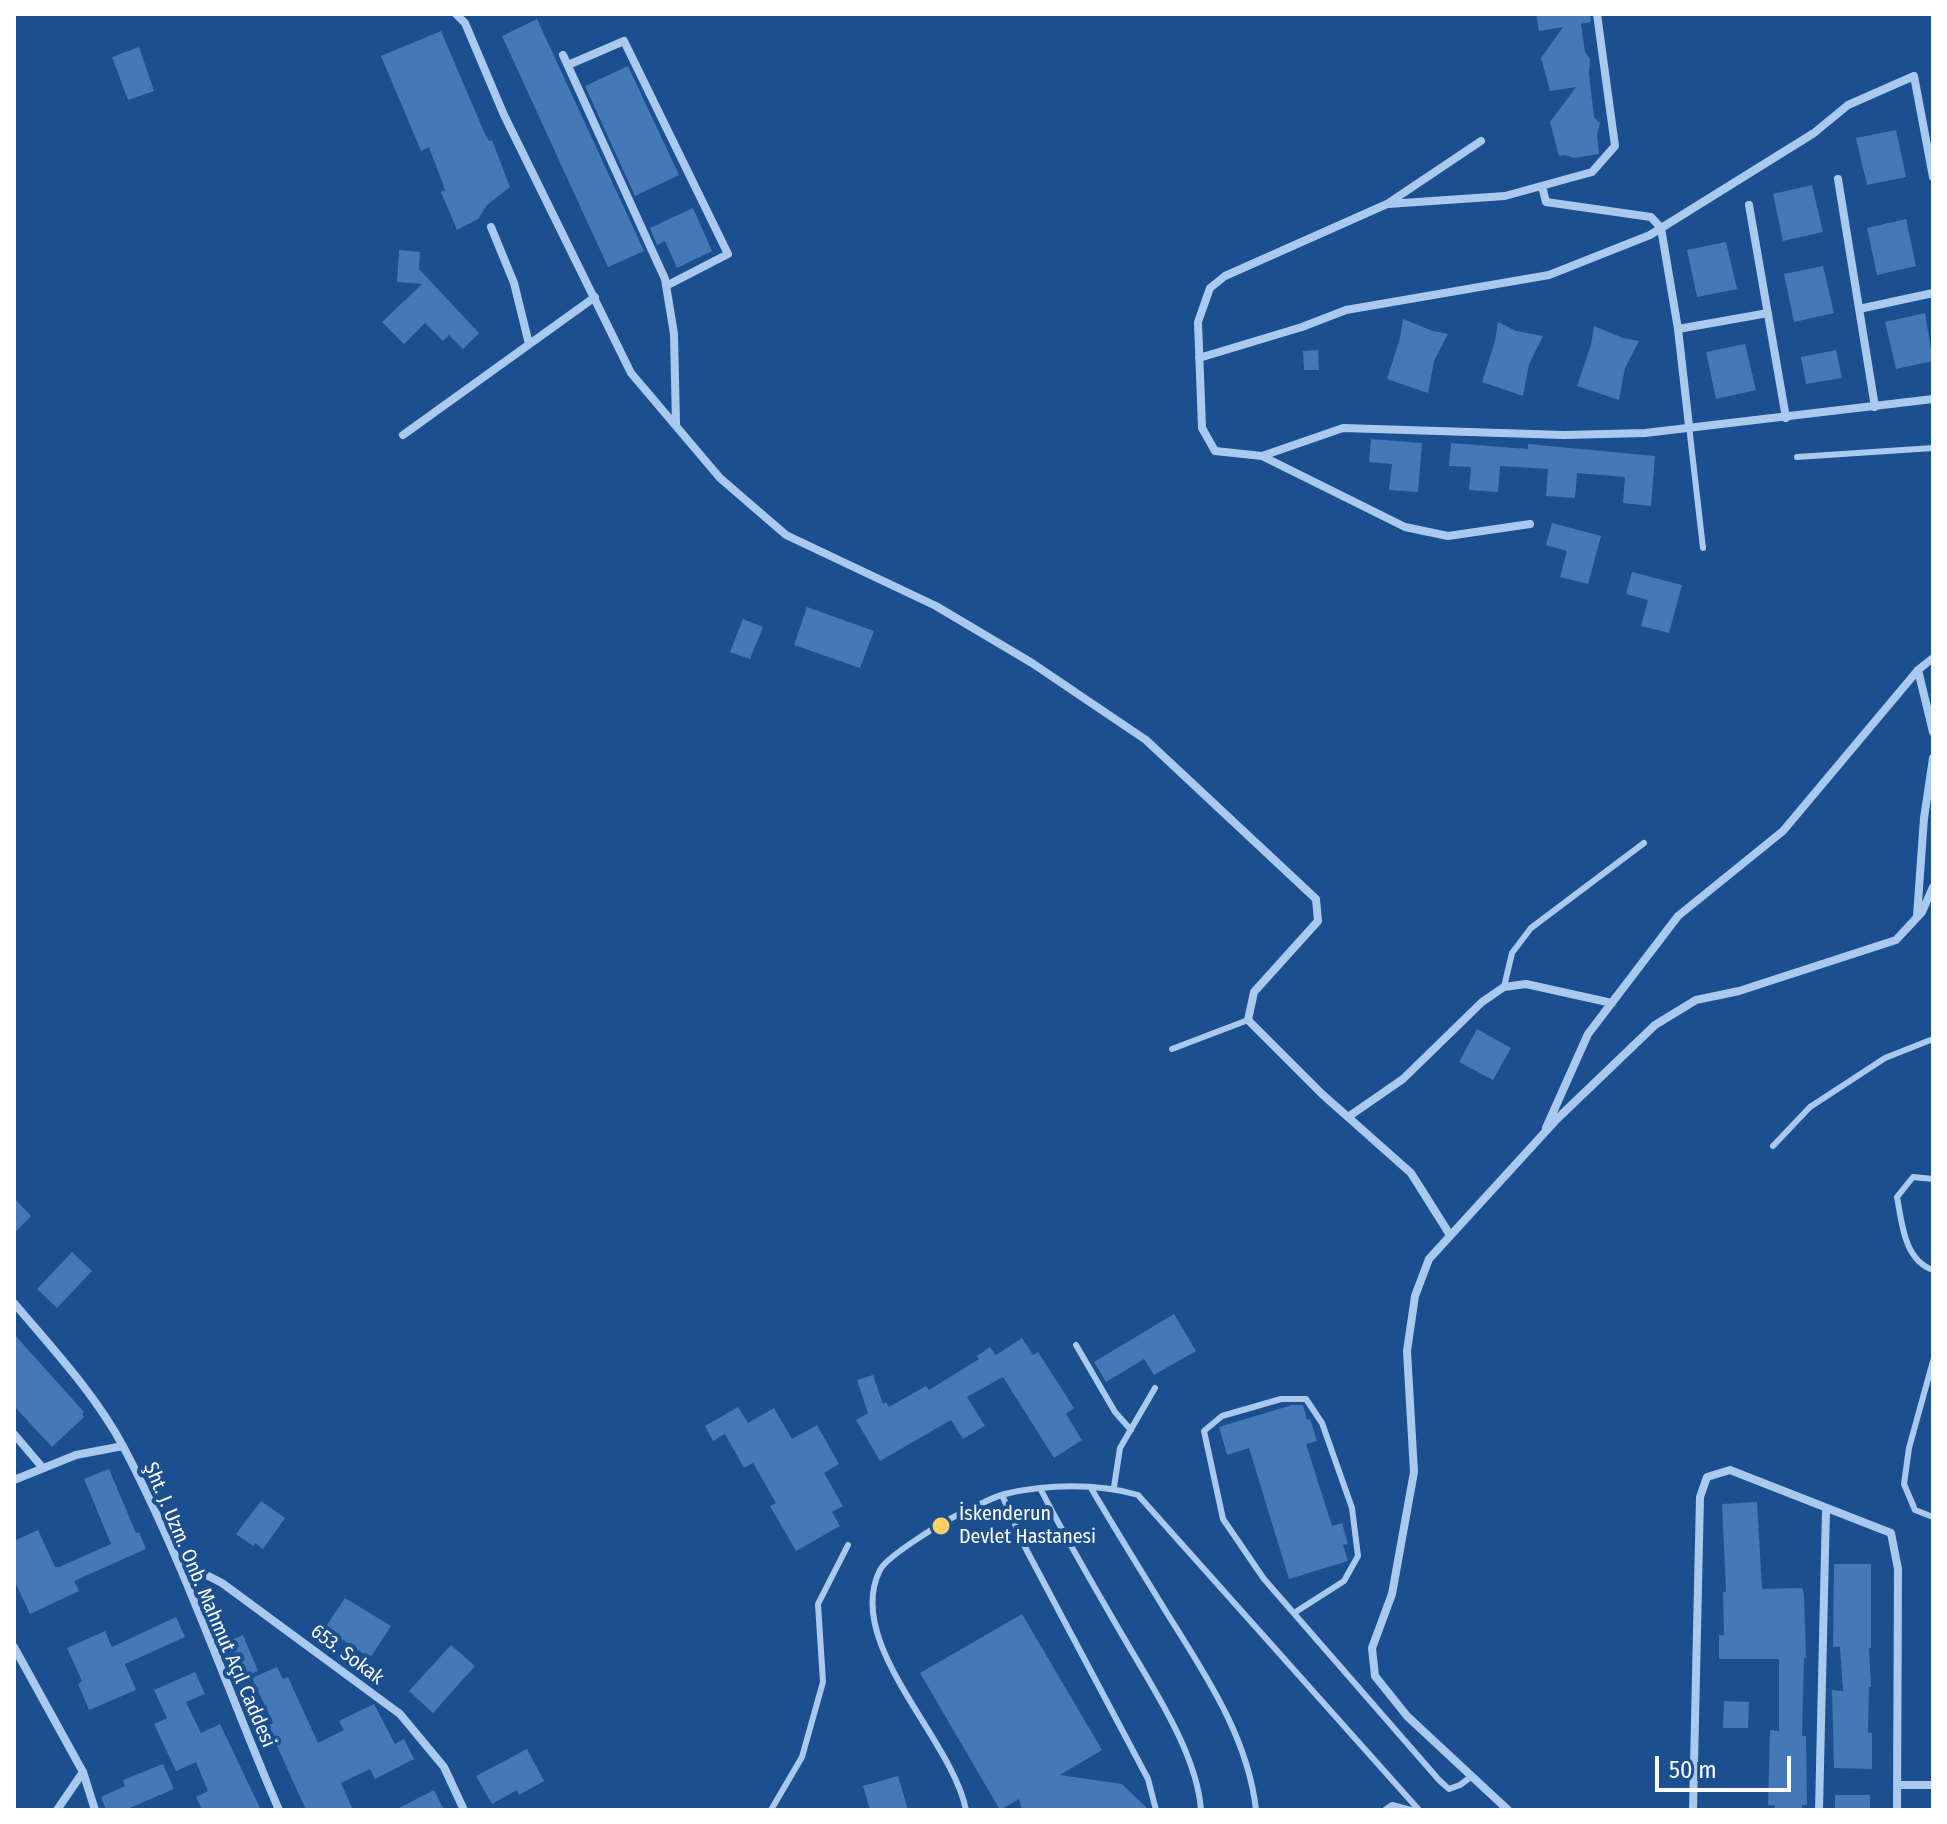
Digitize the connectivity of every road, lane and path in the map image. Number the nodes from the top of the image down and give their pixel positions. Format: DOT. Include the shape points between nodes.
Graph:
graph roads {
  1 [pos="456,14"];
  2 [pos="1597,14"];
  3 [pos="563,55"];
  4 [pos="568,65"];
  5 [pos="1481,141"];
  6 [pos="1930,146"];
  7 [pos="1933,177"];
  8 [pos="1838,179"];
  9 [pos="1542,186"];
  10 [pos="1387,204"];
  11 [pos="1749,205"];
  12 [pos="491,227"];
  13 [pos="1661,228"];
  14 [pos="666,286"];
  15 [pos="1933,293"];
  16 [pos="595,297"];
  17 [pos="1859,309"];
  18 [pos="1768,313"];
  19 [pos="1678,329"];
  20 [pos="529,344"];
  21 [pos="1199,358"];
  22 [pos="1933,399"];
  23 [pos="1875,407"];
  24 [pos="1786,418"];
  25 [pos="677,424"];
  26 [pos="1689,426"];
  27 [pos="403,435"];
  28 [pos="1933,448"];
  29 [pos="1262,456"];
  30 [pos="1797,457"];
  31 [pos="1530,524"];
  32 [pos="1703,548"];
  33 [pos="1933,658"];
  34 [pos="1918,670"];
  35 [pos="1933,732"];
  36 [pos="1933,758"];
  37 [pos="1644,843"];
  38 [pos="1933,887"];
  39 [pos="1916,918"];
  40 [pos="1504,987"];
  41 [pos="1612,1003"];
  42 [pos="1248,1020"];
  43 [pos="1933,1039"];
  44 [pos="1172,1049"];
  45 [pos="1348,1117"];
  46 [pos="1543,1134"];
  47 [pos="1773,1146"];
  48 [pos="1933,1179"];
  49 [pos="1450,1235"];
  50 [pos="1933,1270"];
  51 [pos="14,1303"];
  52 [pos="1076,1345"];
  53 [pos="1933,1361"];
  54 [pos="1155,1388"];
  55 [pos="1131,1430"];
  56 [pos="14,1434"];
  57 [pos="123,1446"];
  58 [pos="42,1467"];
  59 [pos="14,1480"];
  60 [pos="1114,1487"];
  61 [pos="1040,1488"];
  62 [pos="1091,1488"];
  63 [pos="1002,1495"];
  64 [pos="1826,1509"];
  65 [pos="1933,1517"];
  66 [pos="848,1545"];
  67 [pos="176,1560"];
  68 [pos="1294,1613"];
  69 [pos="14,1647"];
  70 [pos="83,1772"];
  71 [pos="1472,1776"];
  72 [pos="1897,1785"];
  73 [pos="1933,1785"];
  74 [pos="57,1810"];
  75 [pos="95,1810"];
  76 [pos="279,1810"];
  77 [pos="464,1810"];
  78 [pos="771,1810"];
  79 [pos="966,1810"];
  80 [pos="1156,1810"];
  81 [pos="1201,1810"];
  82 [pos="1256,1810"];
  83 [pos="1385,1810"];
  84 [pos="1411,1810"];
  85 [pos="1419,1810"];
  86 [pos="1508,1810"];
  87 [pos="1693,1810"];
  88 [pos="1819,1810"];
  89 [pos="1897,1810"];
  1 -- 16 [label="street" via="465,23 504,115"];
  2 -- 9 [label="street" via="1615,146 1592,172"];
  3 -- 4 [label="street"];
  4 -- 14 [label="street"];
  4 -- 14 [label="street" via="624,41 728,254"];
  5 -- 10 [label="street"];
  6 -- 7 [label="street"];
  6 -- 13 [label="street" via="1914,76 1848,105 1814,133"];
  8 -- 17 [label="street"];
  9 -- 10 [label="street" via="1505,196"];
  9 -- 13 [label="street" via="1546,202 1651,217"];
  10 -- 21 [label="street" via="1225,276 1210,288 1198,322"];
  11 -- 18 [label="street"];
  12 -- 20 [label="street" via="514,283"];
  13 -- 19 [label="street"];
  13 -- 21 [label="street" via="1549,275 1346,310"];
  14 -- 25 [label="street" via="674,334"];
  15 -- 17 [label="street"];
  16 -- 20 [label="street"];
  16 -- 25 [label="street" via="631,373"];
  17 -- 23 [label="street"];
  18 -- 19 [label="street"];
  18 -- 24 [label="street"];
  19 -- 26 [label="street"];
  20 -- 27 [label="street"];
  21 -- 29 [label="street" via="1202,428 1215,451"];
  22 -- 23 [label="street"];
  23 -- 24 [label="street"];
  24 -- 26 [label="street"];
  25 -- 42 [label="street" via="720,478 786,535 936,606 1146,740 1316,899 1318,921 1254,992"];
  26 -- 29 [label="street" via="1564,435 1343,428"];
  26 -- 32 [label="lane"];
  28 -- 30 [label="lane"];
  29 -- 31 [label="street" via="1405,527 1448,536"];
  33 -- 34 [label="street"];
  34 -- 35 [label="street"];
  34 -- 41 [label="street" via="1783,831 1678,916"];
  36 -- 39 [label="street"];
  37 -- 40 [label="lane" via="1531,928 1512,953"];
  38 -- 39 [label="street"];
  39 -- 46 [label="street" via="1896,940 1696,1000 1655,1025"];
  40 -- 41 [label="street" via="1526,984"];
  40 -- 45 [label="street" via="1403,1079"];
  41 -- 46 [label="street" via="1588,1034"];
  42 -- 44 [label="lane"];
  42 -- 45 [label="street"];
  43 -- 47 [label="lane" via="1885,1058 1810,1107"];
  45 -- 49 [label="street" via="1411,1173"];
  46 -- 49 [label="street"];
  48 -- 50 [label="lane" via="1913,1177 1897,1197 1904,1238 1922,1266"];
  49 -- 71 [label="street" via="1429,1259 1415,1296 1407,1351 1414,1472 1392,1594 1372,1648 1375,1676 1407,1716"];
  51 -- 57 [label="street, Şht. J. Uzm. Onb. Mahmut Açıl Caddesi" via="94,1400"];
  52 -- 55 [label="lane"];
  53 -- 65 [label="lane" via="1904,1484 1915,1510"];
  54 -- 55 [label="lane"];
  55 -- 60 [label="lane" via="1120,1448"];
  56 -- 58 [label="street"];
  57 -- 58 [label="street"];
  57 -- 67 [label="street, Şht. J. Uzm. Onb. Mahmut Açıl Caddesi"];
  58 -- 59 [label="street"];
  60 -- 62 [label="lane"];
  60 -- 85 [label="lane" via="1138,1495"];
  61 -- 62 [label="lane"];
  61 -- 63 [label="lane"];
  61 -- 81 [label="lane" via="1170,1718"];
  62 -- 82 [label="lane" via="1239,1741"];
  63 -- 79 [label="lane" via="949,1519 900,1552 881,1568 873,1594 875,1626 889,1664 953,1769"];
  63 -- 80 [label="lane" via="1148,1779"];
  64 -- 72 [label="street" via="1891,1533 1898,1569"];
  64 -- 87 [label="street" via="1730,1470 1707,1477 1700,1497"];
  64 -- 88 [label="street"];
  66 -- 78 [label="lane" via="818,1604 823,1682 802,1757"];
  67 -- 76 [label="street, Şht. J. Uzm. Onb. Mahmut Açıl Caddesi"];
  67 -- 77 [label="street, 653. Sokak" via="222,1583 400,1714 444,1767"];
  68 -- 68 [label="lane" via="1223,1519 1204,1431 1222,1416 1281,1399 1306,1399 1322,1423 1352,1508 1358,1556 1344,1581"];
  68 -- 71 [label="lane" via="1439,1780 1449,1789"];
  69 -- 70 [label="street"];
  70 -- 74 [label="street"];
  70 -- 75 [label="street"];
  71 -- 86 [label="street"];
  72 -- 73 [label="street"];
  72 -- 89 [label="street"];
  83 -- 84 [label="lane" via="1392,1805"];
}
